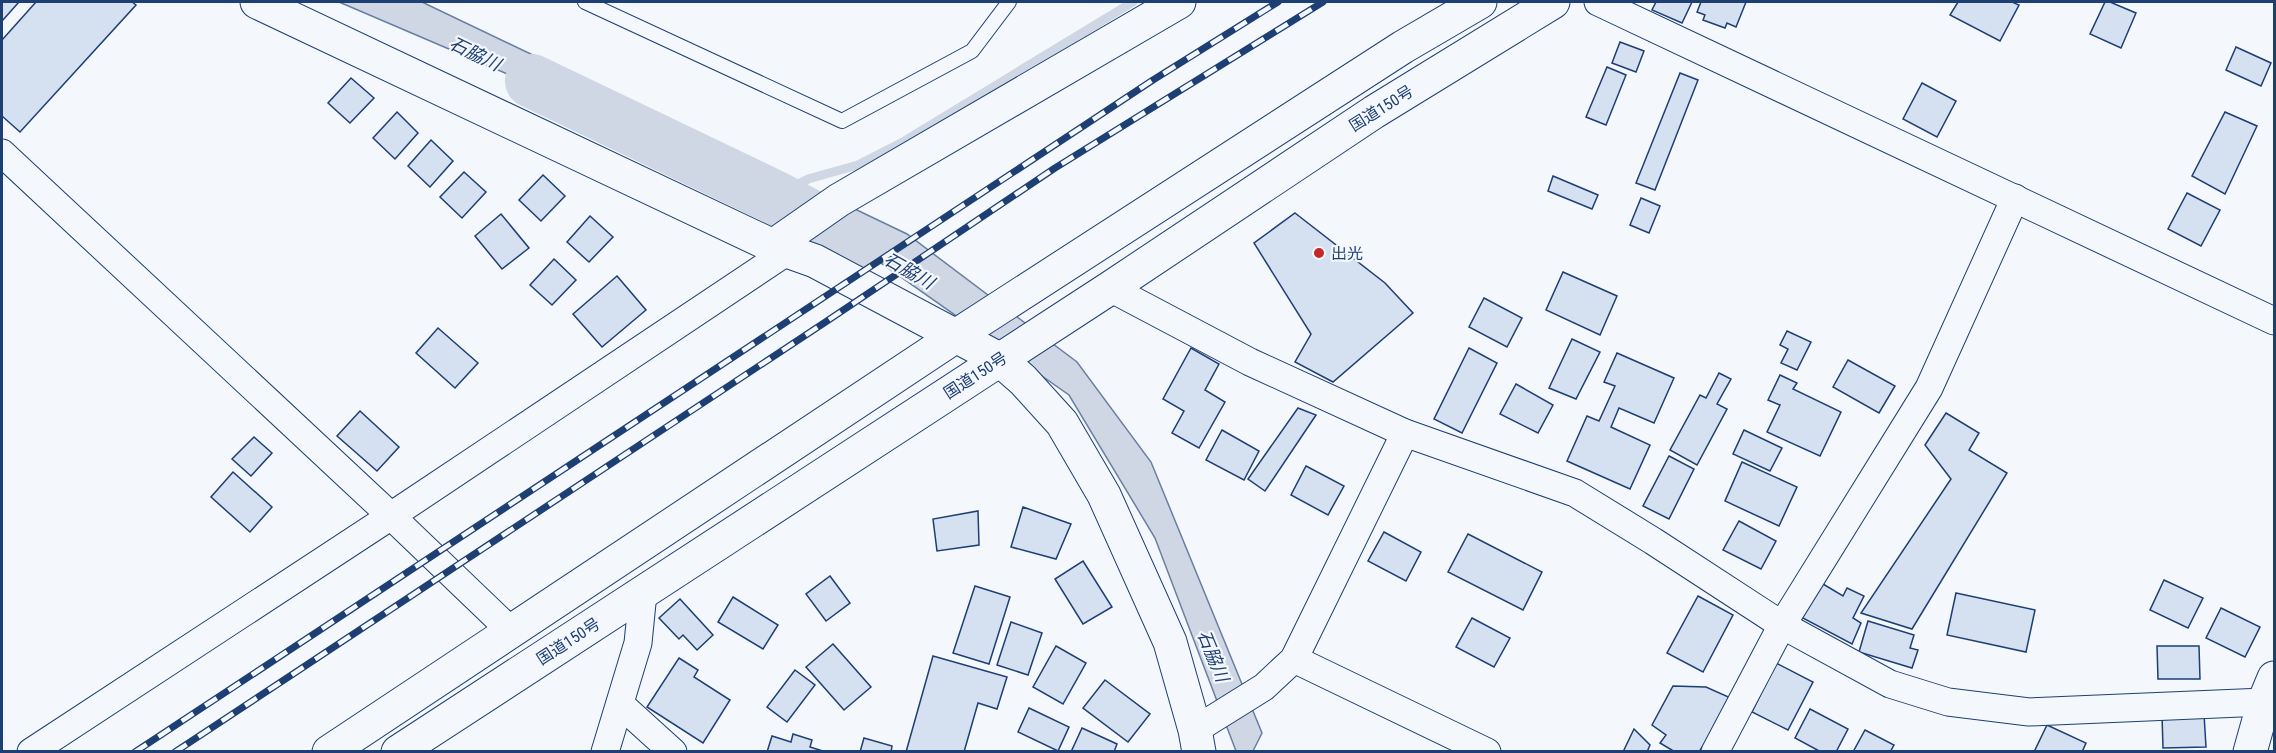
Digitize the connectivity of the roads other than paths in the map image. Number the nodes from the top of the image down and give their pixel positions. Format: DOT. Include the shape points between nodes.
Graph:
graph roads {
  1 [pos="257,2"];
  2 [pos="585,2"];
  3 [pos="1009,2"];
  4 [pos="1179,2"];
  5 [pos="1480,2"];
  6 [pos="1553,2"];
  7 [pos="1598,2"];
  8 [pos="2,153"];
  9 [pos="2015,198"];
  10 [pos="781,248"];
  11 [pos="1110,288"];
  12 [pos="2274,321"];
  13 [pos="961,333"];
  14 [pos="1002,357"];
  15 [pos="1405,433"];
  16 [pos="391,516"];
  17 [pos="644,593"];
  18 [pos="1782,625"];
  19 [pos="511,631"];
  20 [pos="1294,659"];
  21 [pos="2271,692"];
  22 [pos="620,704"];
  23 [pos="1197,741"];
  24 [pos="2251,751"];
  25 [pos="31,752"];
  26 [pos="328,752"];
  27 [pos="398,752"];
  28 [pos="605,752"];
  29 [pos="673,752"];
  30 [pos="1487,752"];
  31 [pos="1715,752"];
  1 -- 10 [label="main road"];
  2 -- 3 [label="lane" via="842,121 972,51"];
  4 -- 10 [label="main road" via="839,200"];
  5 -- 13 [label="main road" via="1403,47"];
  6 -- 11 [label="main road, 国道150号" via="1374,112"];
  7 -- 9 [label="street"];
  8 -- 16 [label="street"];
  9 -- 12 [label="street"];
  9 -- 18 [label="street" via="1929,388"];
  10 -- 13 [label="main road" via="816,261"];
  10 -- 16 [label="street"];
  11 -- 14 [label="main road, 国道150号"];
  11 -- 15 [label="street" via="1250,362"];
  13 -- 14 [label="main road"];
  13 -- 19 [label="main road"];
  14 -- 17 [label="main road, 国道150号"];
  14 -- 23 [label="main road" via="1062,423 1104,495 1170,642"];
  15 -- 18 [label="street" via="1575,493"];
  15 -- 20 [label="street"];
  16 -- 19 [label="street"];
  16 -- 25 [label="street"];
  17 -- 22 [label="street" via="638,643"];
  17 -- 27 [label="main road, 国道150号"];
  18 -- 21 [label="street" via="1890,684 1948,702 2029,712"];
  18 -- 31 [label="street"];
  19 -- 26 [label="main road"];
  20 -- 23 [label="street"];
  20 -- 30 [label="street"];
  21 -- 24 [label="main road"];
  22 -- 28 [label="street"];
  22 -- 29 [label="street"];
}
